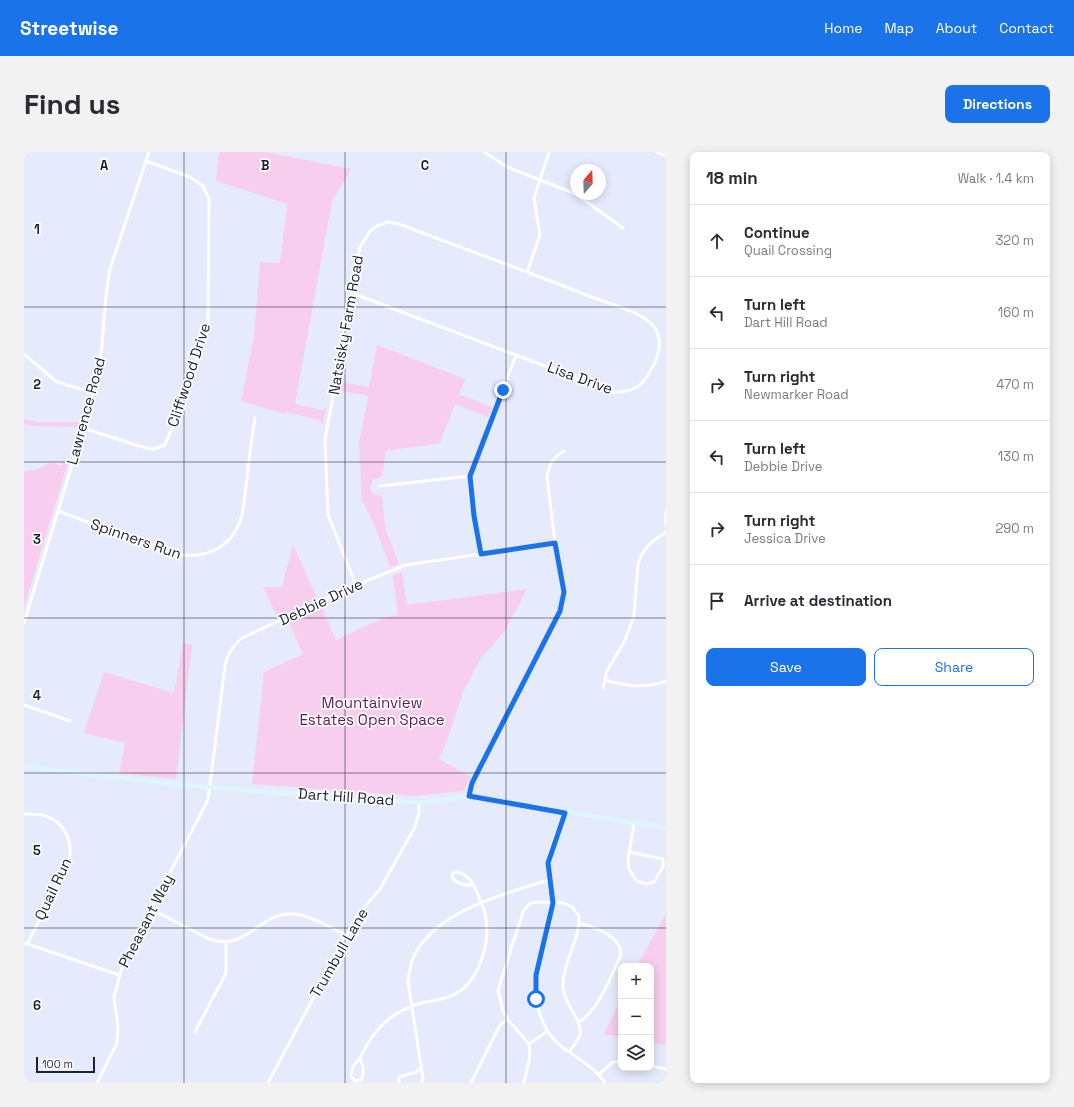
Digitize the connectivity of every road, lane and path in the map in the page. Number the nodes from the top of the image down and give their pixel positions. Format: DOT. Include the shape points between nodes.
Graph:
graph roads {
  1 [pos="149,152"];
  2 [pos="484,152"];
  3 [pos="549,152"];
  4 [pos="656,152"];
  5 [pos="666,156"];
  6 [pos="146,161"];
  7 [pos="540,179"];
  8 [pos="570,192"];
  9 [pos="584,200"];
  10 [pos="623,228"];
  11 [pos="527,272"];
  12 [pos="352,293"];
  13 [pos="24,354"];
  14 [pos="516,355"];
  15 [pos="94,393"];
  16 [pos="255,418"];
  17 [pos="83,428"];
  18 [pos="564,451"];
  19 [pos="470,476"];
  20 [pos="380,486"];
  21 [pos="58,511"];
  22 [pos="666,511"];
  23 [pos="666,526"];
  24 [pos="666,532"];
  25 [pos="555,543"];
  26 [pos="481,554"];
  27 [pos="356,585"];
  28 [pos="24,623"];
  29 [pos="605,680"];
  30 [pos="666,681"];
  31 [pos="603,688"];
  32 [pos="24,705"];
  33 [pos="70,721"];
  34 [pos="24,767"];
  35 [pos="210,787"];
  36 [pos="469,796"];
  37 [pos="419,803"];
  38 [pos="565,813"];
  39 [pos="24,814"];
  40 [pos="634,823"];
  41 [pos="666,828"];
  42 [pos="630,852"];
  43 [pos="549,880"];
  44 [pos="474,885"];
  45 [pos="481,903"];
  46 [pos="553,903"];
  47 [pos="151,908"];
  48 [pos="579,923"];
  49 [pos="346,935"];
  50 [pos="226,943"];
  51 [pos="26,944"];
  52 [pos="119,975"];
  53 [pos="411,1006"];
  54 [pos="508,1019"];
  55 [pos="579,1022"];
  56 [pos="548,1031"];
  57 [pos="195,1032"];
  58 [pos="529,1044"];
  59 [pos="569,1052"];
  60 [pos="360,1058"];
  61 [pos="618,1061"];
  62 [pos="654,1067"];
  63 [pos="421,1068"];
  64 [pos="666,1069"];
  65 [pos="599,1074"];
  66 [pos="97,1083"];
  67 [pos="268,1083"];
  68 [pos="398,1083"];
  69 [pos="422,1083"];
  70 [pos="471,1083"];
  71 [pos="524,1083"];
  72 [pos="605,1083"];
  1 -- 6 [label="street, Lawrence Road"];
  2 -- 7 [label="street" via="507,167"];
  3 -- 7 [label="street"];
  4 -- 5 [label="street"];
  6 -- 15 [label="street, Lawrence Road" via="110,269 106,287 100,365"];
  6 -- 17 [label="street, Cliffwood Drive" via="190,177 203,186 209,199 208,321 189,385 165,445 153,449 142,447"];
  7 -- 8 [label="street"];
  7 -- 11 [label="street" via="534,198 540,235"];
  9 -- 10 [label="street"];
  11 -- 12 [label="street, Natsisky Farm Road" via="399,224 387,222 377,226 364,238"];
  11 -- 14 [label="street, Lisa Drive" via="645,318 654,327 660,345 658,355 642,383 633,390 623,393 613,392"];
  12 -- 14 [label="street, Lisa Drive"];
  12 -- 27 [label="street, Natsisky Farm Road" via="324,451 328,515"];
  13 -- 15 [label="street" via="57,382"];
  14 -- 19 [label="street"];
  15 -- 17 [label="street, Lawrence Road"];
  16 -- 21 [label="street, Spinners Run" via="242,514 234,533 221,547 206,554 173,554"];
  17 -- 21 [label="street, Lawrence Road"];
  18 -- 25 [label="street" via="553,458 547,477"];
  19 -- 20 [label="street"];
  19 -- 26 [label="street"];
  21 -- 28 [label="street, Lawrence Road"];
  22 -- 23 [label="street"];
  24 -- 29 [label="street" via="651,542 640,557 634,616 626,640"];
  25 -- 26 [label="street, Debbie Drive"];
  25 -- 36 [label="street" via="564,592 560,611 472,783"];
  26 -- 27 [label="street, Debbie Drive" via="406,566"];
  27 -- 35 [label="street, Debbie Drive" via="242,638 232,647 224,666"];
  29 -- 30 [label="street" via="641,686"];
  29 -- 31 [label="street"];
  32 -- 33 [label="street"];
  34 -- 35 [label="main road, Dart Hill Road"];
  35 -- 37 [label="main road, Dart Hill Road"];
  35 -- 47 [label="street, Pheasant Way" via="203,812"];
  36 -- 37 [label="main road, Dart Hill Road"];
  36 -- 38 [label="main road, Dart Hill Road"];
  37 -- 49 [label="street, Trumbull Lane" via="415,827 380,889 357,916"];
  38 -- 40 [label="main road, Dart Hill Road"];
  38 -- 43 [label="street" via="550,854"];
  39 -- 51 [label="street, Quail Run" via="46,816 57,822 70,842 71,853 69,863"];
  40 -- 41 [label="main road, Dart Hill Road"];
  40 -- 42 [label="street"];
  42 -- 42 [label="street" via="628,865 634,877 640,883 654,882 663,867 663,859"];
  43 -- 45 [label="street" via="492,897"];
  43 -- 46 [label="street"];
  44 -- 44 [label="street" via="458,883 452,875 459,872"];
  44 -- 45 [label="street"];
  45 -- 53 [label="street" via="456,914 421,944 410,967 408,982"];
  45 -- 53 [label="street" via="487,928 485,948 466,986 442,999"];
  46 -- 48 [label="street" via="563,903 572,907"];
  46 -- 54 [label="street" via="529,904 524,912 498,990"];
  46 -- 56 [label="street" via="535,987 538,1010"];
  47 -- 50 [label="street" via="209,939"];
  47 -- 52 [label="street, Pheasant Way"];
  48 -- 55 [label="street" via="566,964 563,989 567,1002"];
  48 -- 55 [label="street" via="589,925 618,942 621,955 594,1007 588,1016"];
  49 -- 50 [label="street" via="311,918 290,914 272,918 238,940"];
  49 -- 67 [label="street, Trumbull Lane"];
  50 -- 57 [label="street" via="226,973"];
  51 -- 52 [label="street"];
  52 -- 66 [label="street, Pheasant Way" via="114,998 118,1026 117,1043"];
  53 -- 60 [label="street" via="388,1018 377,1029"];
  53 -- 63 [label="street"];
  54 -- 58 [label="street"];
  54 -- 70 [label="street" via="498,1029"];
  55 -- 59 [label="street" via="580,1034"];
  56 -- 58 [label="street"];
  56 -- 59 [label="street" via="556,1042"];
  58 -- 71 [label="street" via="530,1055"];
  59 -- 65 [label="street"];
  60 -- 60 [label="street" via="350,1072 355,1081 361,1080 363,1075"];
  61 -- 65 [label="street" via="613,1062"];
  62 -- 64 [label="street"];
  63 -- 68 [label="street" via="399,1077"];
  63 -- 69 [label="street"];
  65 -- 72 [label="street"];
}
